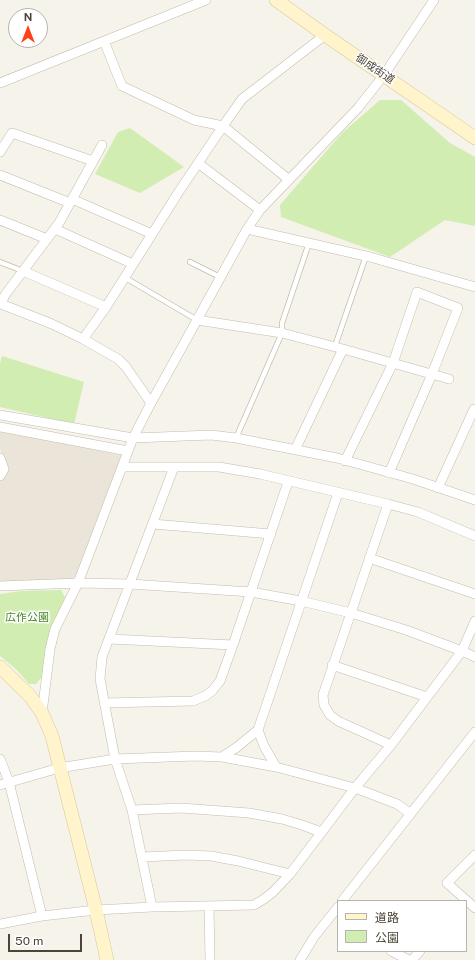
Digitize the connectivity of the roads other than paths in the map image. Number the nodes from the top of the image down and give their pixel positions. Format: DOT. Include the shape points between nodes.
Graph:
graph roads {
  1 [pos="206,0"];
  2 [pos="276,0"];
  3 [pos="434,0"];
  4 [pos="325,35"];
  5 [pos="104,41"];
  6 [pos="384,75"];
  7 [pos="0,83"];
  8 [pos="223,126"];
  9 [pos="475,138"];
  10 [pos="102,145"];
  11 [pos="0,152"];
  12 [pos="93,161"];
  13 [pos="198,163"];
  14 [pos="0,175"];
  15 [pos="288,179"];
  16 [pos="71,201"];
  17 [pos="260,210"];
  18 [pos="0,220"];
  19 [pos="55,229"];
  20 [pos="247,229"];
  21 [pos="152,234"];
  22 [pos="47,239"];
  23 [pos="309,243"];
  24 [pos="366,256"];
  25 [pos="0,262"];
  26 [pos="190,262"];
  27 [pos="133,264"];
  28 [pos="22,272"];
  29 [pos="124,277"];
  30 [pos="220,277"];
  31 [pos="475,287"];
  32 [pos="1,306"];
  33 [pos="106,307"];
  34 [pos="197,320"];
  35 [pos="282,333"];
  36 [pos="83,339"];
  37 [pos="339,347"];
  38 [pos="393,363"];
  39 [pos="432,374"];
  40 [pos="449,379"];
  41 [pos="151,403"];
  42 [pos="475,410"];
  43 [pos="0,415"];
  44 [pos="0,427"];
  45 [pos="133,438"];
  46 [pos="236,438"];
  47 [pos="128,450"];
  48 [pos="296,450"];
  49 [pos="0,458"];
  50 [pos="346,461"];
  51 [pos="123,467"];
  52 [pos="174,467"];
  53 [pos="389,473"];
  54 [pos="0,476"];
  55 [pos="288,482"];
  56 [pos="438,488"];
  57 [pos="338,493"];
  58 [pos="475,500"];
  59 [pos="388,504"];
  60 [pos="153,524"];
  61 [pos="270,534"];
  62 [pos="475,536"];
  63 [pos="370,558"];
  64 [pos="78,583"];
  65 [pos="130,584"];
  66 [pos="0,586"];
  67 [pos="251,592"];
  68 [pos="475,594"];
  69 [pos="301,600"];
  70 [pos="351,613"];
  71 [pos="475,620"];
  72 [pos="110,639"];
  73 [pos="233,645"];
  74 [pos="462,651"];
  75 [pos="475,657"];
  76 [pos="332,665"];
  77 [pos="0,667"];
  78 [pos="427,697"];
  79 [pos="104,703"];
  80 [pos="42,713"];
  81 [pos="258,730"];
  82 [pos="475,732"];
  83 [pos="391,745"];
  84 [pos="222,757"];
  85 [pos="115,758"];
  86 [pos="0,759"];
  87 [pos="276,767"];
  88 [pos="59,768"];
  89 [pos="4,783"];
  90 [pos="355,788"];
  91 [pos="132,810"];
  92 [pos="411,814"];
  93 [pos="321,832"];
  94 [pos="475,855"];
  95 [pos="142,857"];
  96 [pos="290,874"];
  97 [pos="344,900"];
  98 [pos="466,900"];
  99 [pos="467,901"];
  100 [pos="152,906"];
  101 [pos="209,906"];
  102 [pos="337,908"];
  103 [pos="475,908"];
  104 [pos="96,910"];
  105 [pos="42,916"];
  106 [pos="0,924"];
  107 [pos="393,952"];
  108 [pos="419,952"];
  109 [pos="107,960"];
  110 [pos="210,960"];
  111 [pos="300,960"];
  112 [pos="409,960"];
  113 [pos="412,960"];
  1 -- 5 [label="street"];
  2 -- 4 [label="street, 御成街道"];
  3 -- 6 [label="street"];
  4 -- 6 [label="street, 御成街道"];
  4 -- 8 [label="street" via="242,100"];
  5 -- 7 [label="street"];
  5 -- 8 [label="street" via="122,86 194,120"];
  6 -- 9 [label="street, 御成街道"];
  6 -- 15 [label="street" via="358,108"];
  8 -- 13 [label="street"];
  8 -- 15 [label="street"];
  10 -- 12 [label="street"];
  11 -- 12 [label="street" via="12,134"];
  12 -- 16 [label="street"];
  13 -- 17 [label="street"];
  13 -- 21 [label="street"];
  14 -- 16 [label="street"];
  15 -- 17 [label="street"];
  16 -- 19 [label="street"];
  16 -- 21 [label="street"];
  17 -- 20 [label="street"];
  18 -- 22 [label="street"];
  19 -- 22 [label="street"];
  19 -- 27 [label="street"];
  20 -- 23 [label="street"];
  20 -- 30 [label="street"];
  21 -- 27 [label="street"];
  22 -- 28 [label="street"];
  23 -- 24 [label="street"];
  23 -- 35 [label="lane" via="282,323"];
  24 -- 31 [label="street"];
  24 -- 37 [label="lane"];
  25 -- 28 [label="lane"];
  26 -- 30 [label="lane"];
  27 -- 29 [label="street"];
  28 -- 32 [label="street" via="5,295"];
  28 -- 33 [label="street"];
  29 -- 33 [label="street"];
  29 -- 34 [label="lane"];
  30 -- 34 [label="street"];
  32 -- 36 [label="street" via="52,324"];
  33 -- 36 [label="street"];
  34 -- 35 [label="street"];
  34 -- 41 [label="street"];
  35 -- 37 [label="street"];
  35 -- 46 [label="lane"];
  36 -- 41 [label="street" via="118,359"];
  37 -- 38 [label="street"];
  37 -- 48 [label="street"];
  38 -- 39 [label="street"];
  38 -- 39 [label="street" via="418,292 458,308"];
  38 -- 50 [label="street"];
  39 -- 40 [label="street"];
  39 -- 53 [label="street"];
  41 -- 45 [label="street"];
  42 -- 56 [label="street"];
  43 -- 45 [label="street"];
  44 -- 47 [label="street"];
  45 -- 46 [label="street" via="211,435"];
  45 -- 47 [label="street"];
  46 -- 48 [label="street"];
  47 -- 51 [label="street"];
  48 -- 50 [label="street"];
  49 -- 54 [label="street" via="4,469"];
  50 -- 53 [label="street"];
  51 -- 52 [label="street"];
  51 -- 64 [label="street"];
  52 -- 55 [label="street" via="219,467"];
  52 -- 60 [label="street"];
  53 -- 56 [label="street"];
  55 -- 57 [label="street"];
  55 -- 61 [label="street"];
  56 -- 58 [label="street"];
  57 -- 59 [label="street"];
  57 -- 69 [label="street"];
  59 -- 62 [label="street" via="418,512"];
  59 -- 63 [label="street"];
  60 -- 61 [label="street"];
  60 -- 65 [label="street"];
  61 -- 67 [label="street"];
  63 -- 68 [label="street"];
  63 -- 70 [label="street"];
  64 -- 65 [label="street"];
  64 -- 66 [label="street"];
  64 -- 80 [label="street" via="55,629"];
  65 -- 67 [label="street"];
  65 -- 72 [label="street"];
  67 -- 69 [label="street"];
  67 -- 73 [label="street"];
  69 -- 70 [label="street"];
  69 -- 81 [label="street"];
  70 -- 74 [label="street"];
  70 -- 76 [label="street"];
  71 -- 74 [label="street"];
  72 -- 73 [label="street"];
  72 -- 79 [label="street" via="102,657 100,678"];
  73 -- 79 [label="street" via="220,681 204,696 193,700"];
  74 -- 75 [label="street"];
  74 -- 78 [label="street"];
  76 -- 78 [label="street"];
  76 -- 83 [label="street" via="323,695 324,706 338,721"];
  77 -- 80 [label="street" via="30,696"];
  78 -- 83 [label="street"];
  79 -- 85 [label="street"];
  80 -- 88 [label="street" via="52,736"];
  81 -- 84 [label="street"];
  81 -- 87 [label="street"];
  82 -- 92 [label="street"];
  83 -- 90 [label="street"];
  84 -- 85 [label="street"];
  84 -- 87 [label="street"];
  85 -- 88 [label="street"];
  85 -- 91 [label="street"];
  86 -- 89 [label="street"];
  87 -- 90 [label="street"];
  88 -- 89 [label="street"];
  88 -- 104 [label="street"];
  89 -- 105 [label="street"];
  90 -- 92 [label="street" via="397,804"];
  90 -- 93 [label="street"];
  91 -- 93 [label="street" via="181,808 250,813 282,819"];
  91 -- 95 [label="street"];
  92 -- 97 [label="street"];
  93 -- 96 [label="street"];
  94 -- 98 [label="street" via="447,883"];
  95 -- 96 [label="street" via="211,856"];
  95 -- 100 [label="street"];
  96 -- 101 [label="street" via="273,892 254,905"];
  99 -- 103 [label="street"];
  100 -- 101 [label="street"];
  100 -- 104 [label="street"];
  101 -- 110 [label="street"];
  102 -- 111 [label="street" via="314,937"];
  104 -- 105 [label="street"];
  104 -- 109 [label="street"];
  105 -- 106 [label="street"];
  107 -- 112 [label="street"];
  108 -- 113 [label="street"];
}
